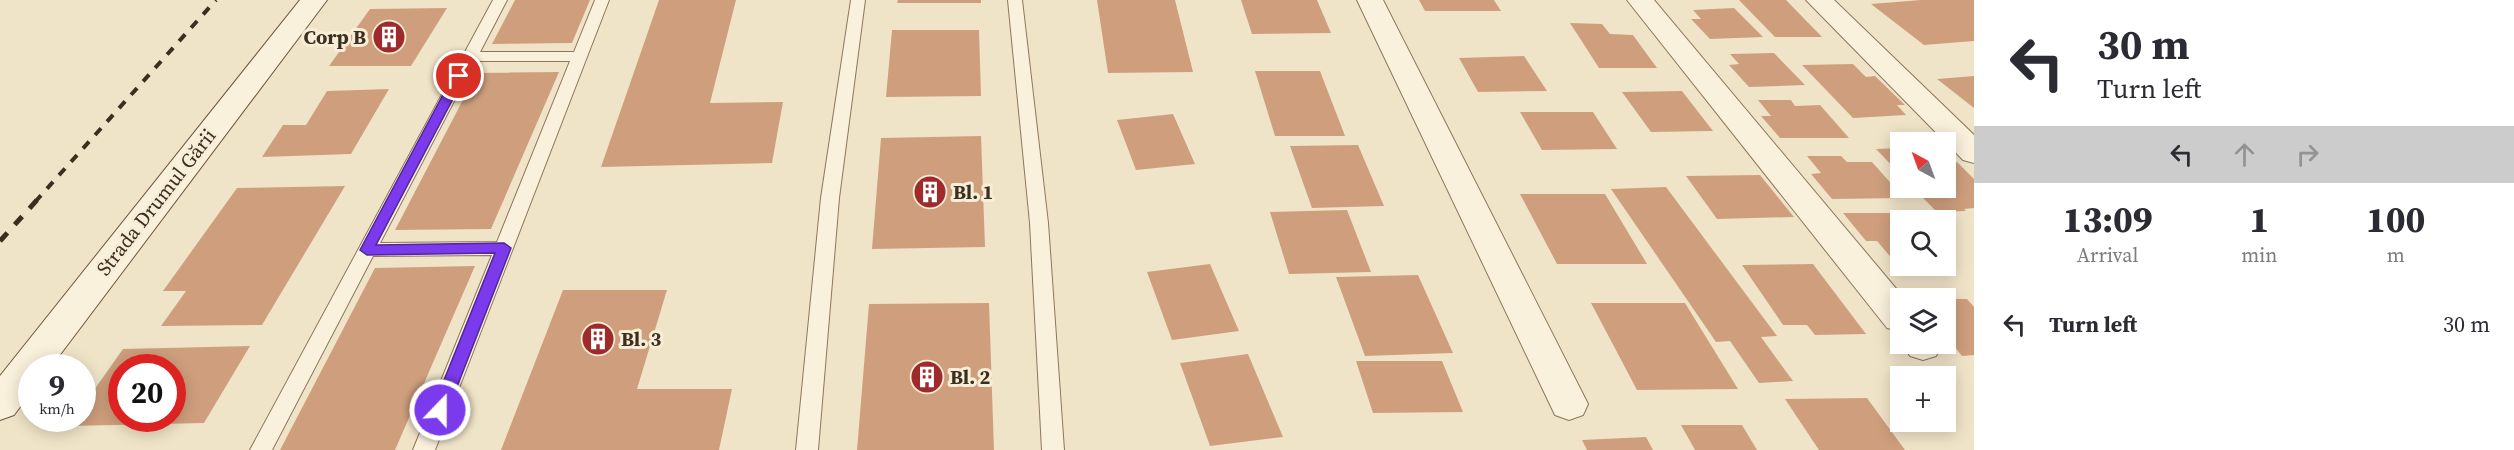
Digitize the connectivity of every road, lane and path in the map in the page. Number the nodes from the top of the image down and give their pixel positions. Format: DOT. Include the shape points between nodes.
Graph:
graph roads {
  1 [pos="314,0"];
  2 [pos="500,0"];
  3 [pos="602,0"];
  4 [pos="858,0"];
  5 [pos="1015,0"];
  6 [pos="1370,0"];
  7 [pos="1640,0"];
  8 [pos="1819,0"];
  9 [pos="580,56"];
  10 [pos="469,57"];
  11 [pos="1974,153"];
  12 [pos="504,248"];
  13 [pos="367,250"];
  14 [pos="1890,306"];
  15 [pos="0,404"];
  16 [pos="1569,404"];
  17 [pos="261,450"];
  18 [pos="424,450"];
  19 [pos="807,450"];
  20 [pos="1053,450"];
  1 -- 15 [label="street, Strada Drumul Gării"];
  2 -- 10 [label="lane"];
  3 -- 9 [label="lane"];
  4 -- 19 [label="lane" via="830,198"];
  5 -- 20 [label="lane" via="1039,224"];
  6 -- 16 [label="street"];
  7 -- 14 [label="street"];
  8 -- 11 [label="street"];
  9 -- 10 [label="lane"];
  9 -- 12 [label="lane"];
  10 -- 13 [label="lane"];
  12 -- 13 [label="lane"];
  12 -- 18 [label="lane"];
  13 -- 17 [label="lane"];
}
